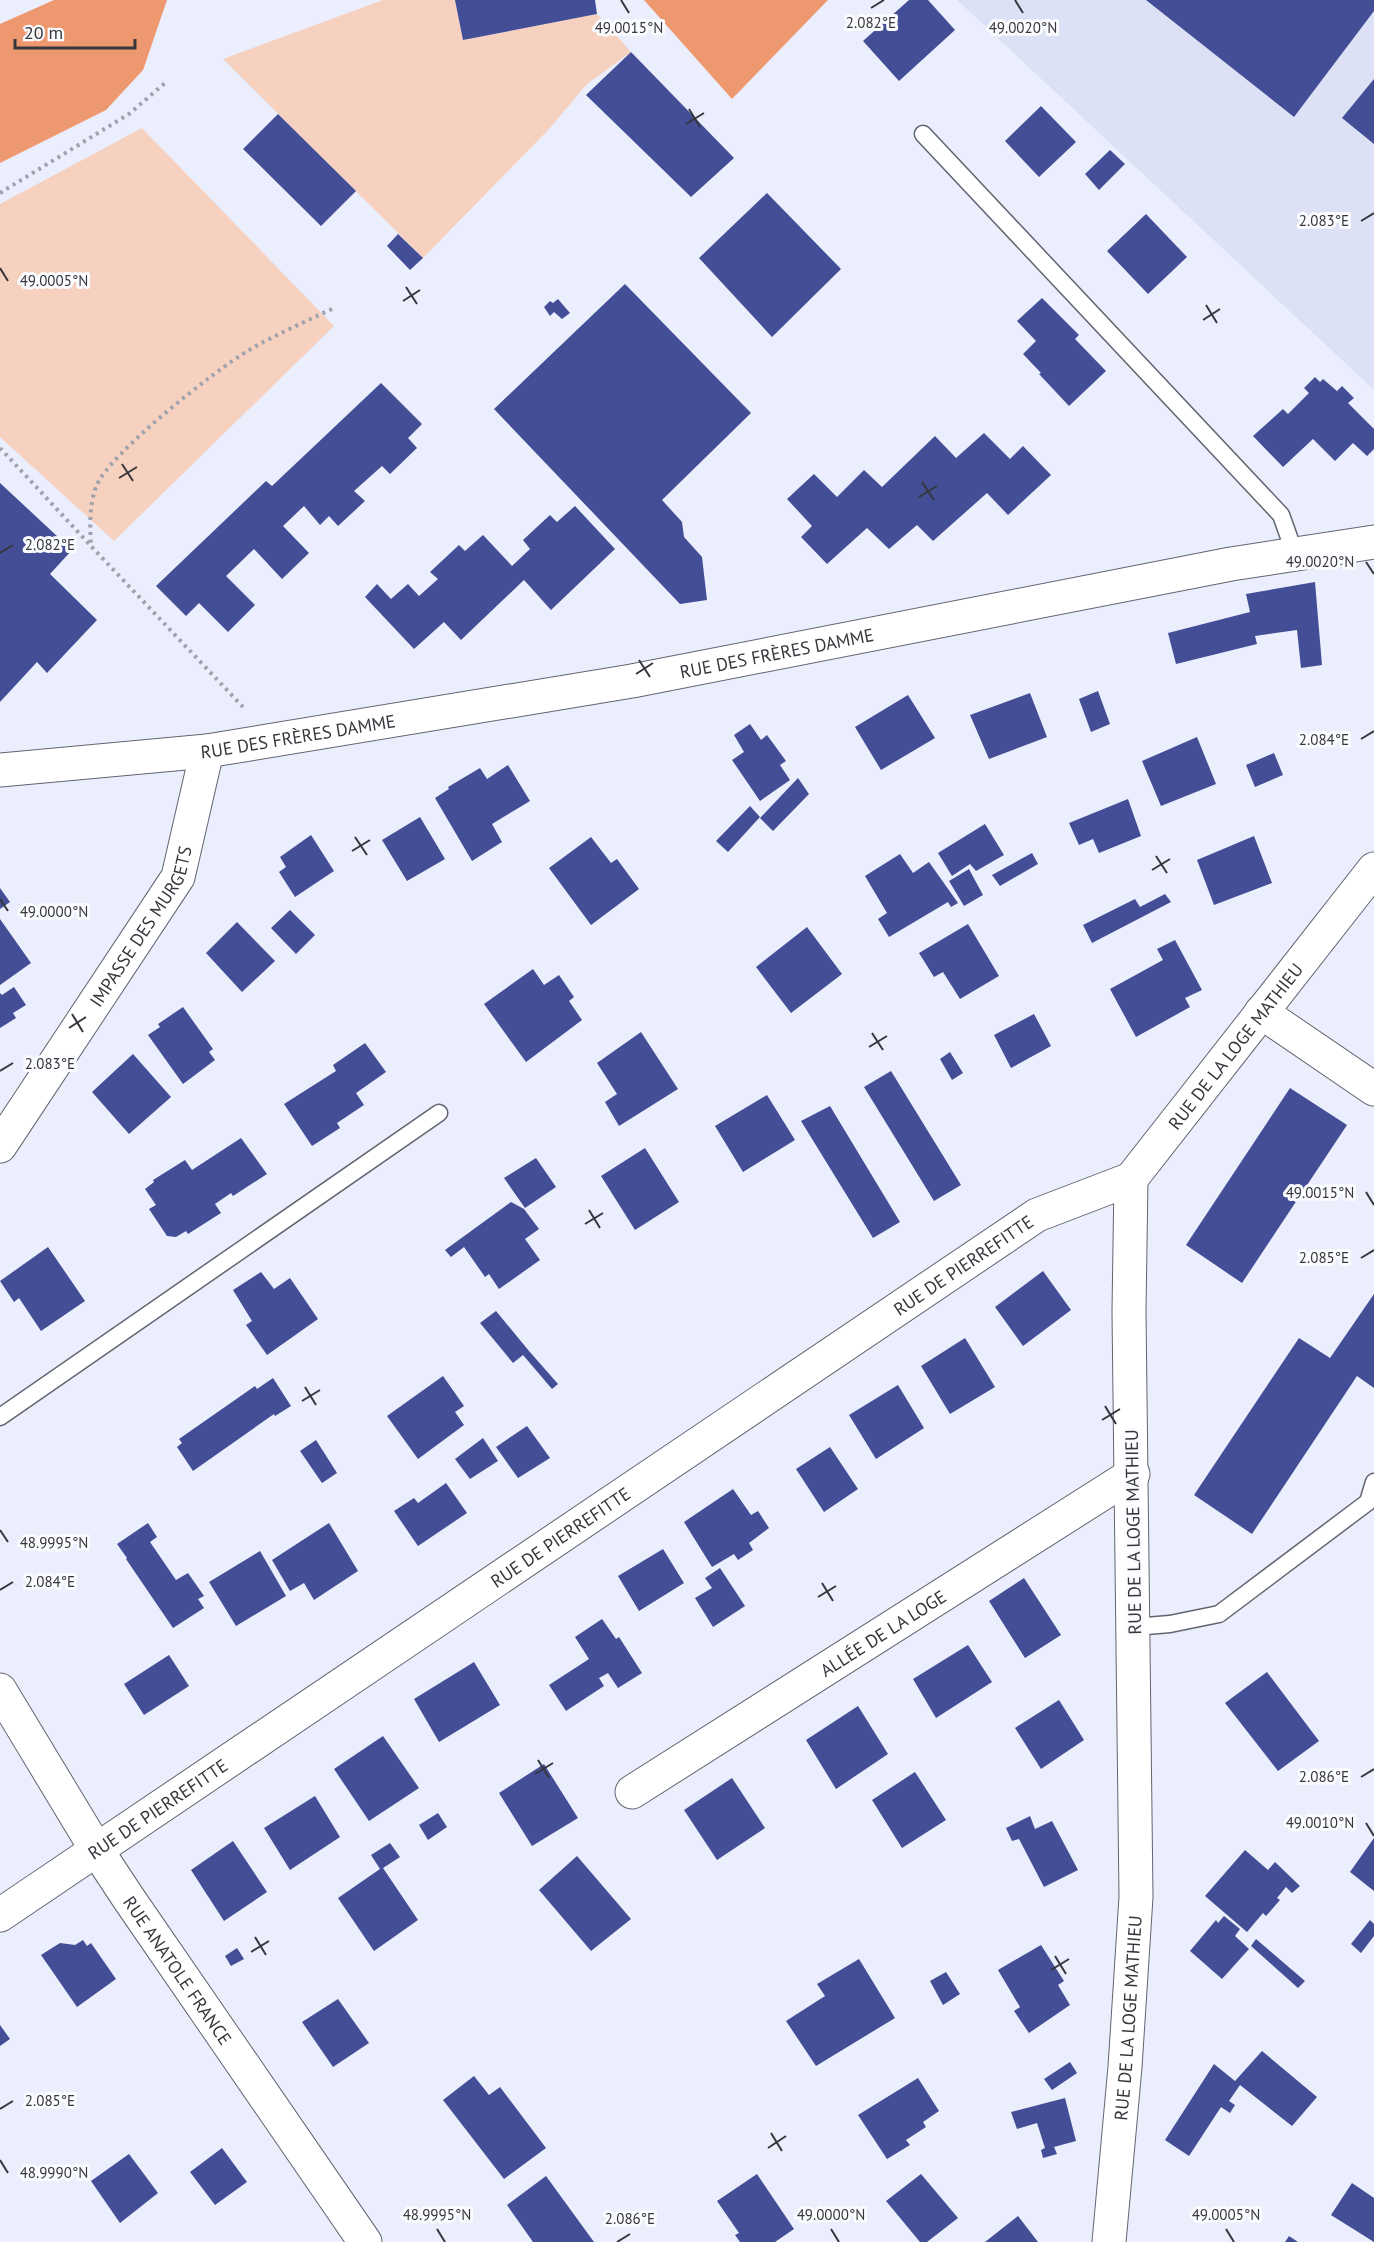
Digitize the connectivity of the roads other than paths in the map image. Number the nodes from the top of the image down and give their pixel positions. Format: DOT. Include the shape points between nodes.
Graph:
graph roads {
  1 [pos="923,134"];
  2 [pos="1374,542"];
  3 [pos="1295,554"];
  4 [pos="207,751"];
  5 [pos="0,770"];
  6 [pos="1374,869"];
  7 [pos="1262,1012"];
  8 [pos="1374,1089"];
  9 [pos="439,1113"];
  10 [pos="0,1146"];
  11 [pos="1131,1179"];
  12 [pos="0,1417"];
  13 [pos="1133,1474"];
  14 [pos="1374,1482"];
  15 [pos="1134,1626"];
  16 [pos="0,1690"];
  17 [pos="632,1792"];
  18 [pos="96,1849"];
  19 [pos="0,1915"];
  20 [pos="365,2242"];
  21 [pos="1109,2242"];
  1 -- 3 [label="lane" via="1281,515"];
  2 -- 3 [label="street, RUE DES FRÈRES DAMME"];
  3 -- 4 [label="street, RUE DES FRÈRES DAMME" via="632,681"];
  4 -- 5 [label="street, RUE DES FRÈRES DAMME"];
  4 -- 10 [label="street, IMPASSE DES MURGETS" via="178,877"];
  6 -- 7 [label="street, RUE DE LA LOGE MATHIEU"];
  7 -- 8 [label="street"];
  7 -- 11 [label="street, RUE DE LA LOGE MATHIEU"];
  9 -- 12 [label="lane"];
  11 -- 13 [label="street, RUE DE LA LOGE MATHIEU"];
  11 -- 18 [label="street, RUE DE PIERREFITTE" via="1036,1215"];
  13 -- 15 [label="street, RUE DE LA LOGE MATHIEU"];
  13 -- 17 [label="street, ALLÉE DE LA LOGE"];
  14 -- 15 [label="lane" via="1368,1502 1219,1614 1170,1624"];
  15 -- 21 [label="street, RUE DE LA LOGE MATHIEU" via="1136,1897"];
  16 -- 18 [label="street, RUE ANATOLE FRANCE"];
  18 -- 19 [label="street, RUE DE PIERREFITTE"];
  18 -- 20 [label="street, RUE ANATOLE FRANCE"];
}
